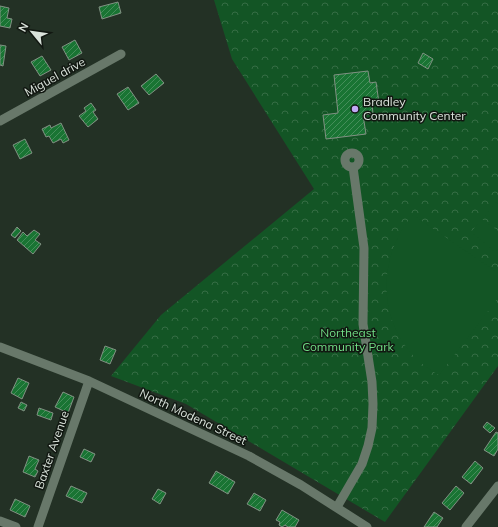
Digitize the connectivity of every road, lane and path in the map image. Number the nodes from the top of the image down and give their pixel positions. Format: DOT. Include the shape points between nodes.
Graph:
graph roads {
  1 [pos="121,54"];
  2 [pos="0,121"];
  3 [pos="353,167"];
  4 [pos="0,347"];
  5 [pos="89,381"];
  6 [pos="498,486"];
  7 [pos="337,507"];
  8 [pos="0,521"];
  9 [pos="16,527"];
  10 [pos="38,527"];
  11 [pos="368,527"];
  12 [pos="466,527"];
  1 -- 2 [label="street, Miguel drive"];
  3 -- 7 [label="street" via="364,248 363,324 372,382 372,428 362,464"];
  4 -- 5 [label="street, North Modena Street"];
  5 -- 7 [label="street, North Modena Street" via="249,456"];
  5 -- 10 [label="street, Baxter Avenue"];
  6 -- 12 [label="street"];
  7 -- 11 [label="street, North Modena Street"];
  8 -- 9 [label="street"];
}
